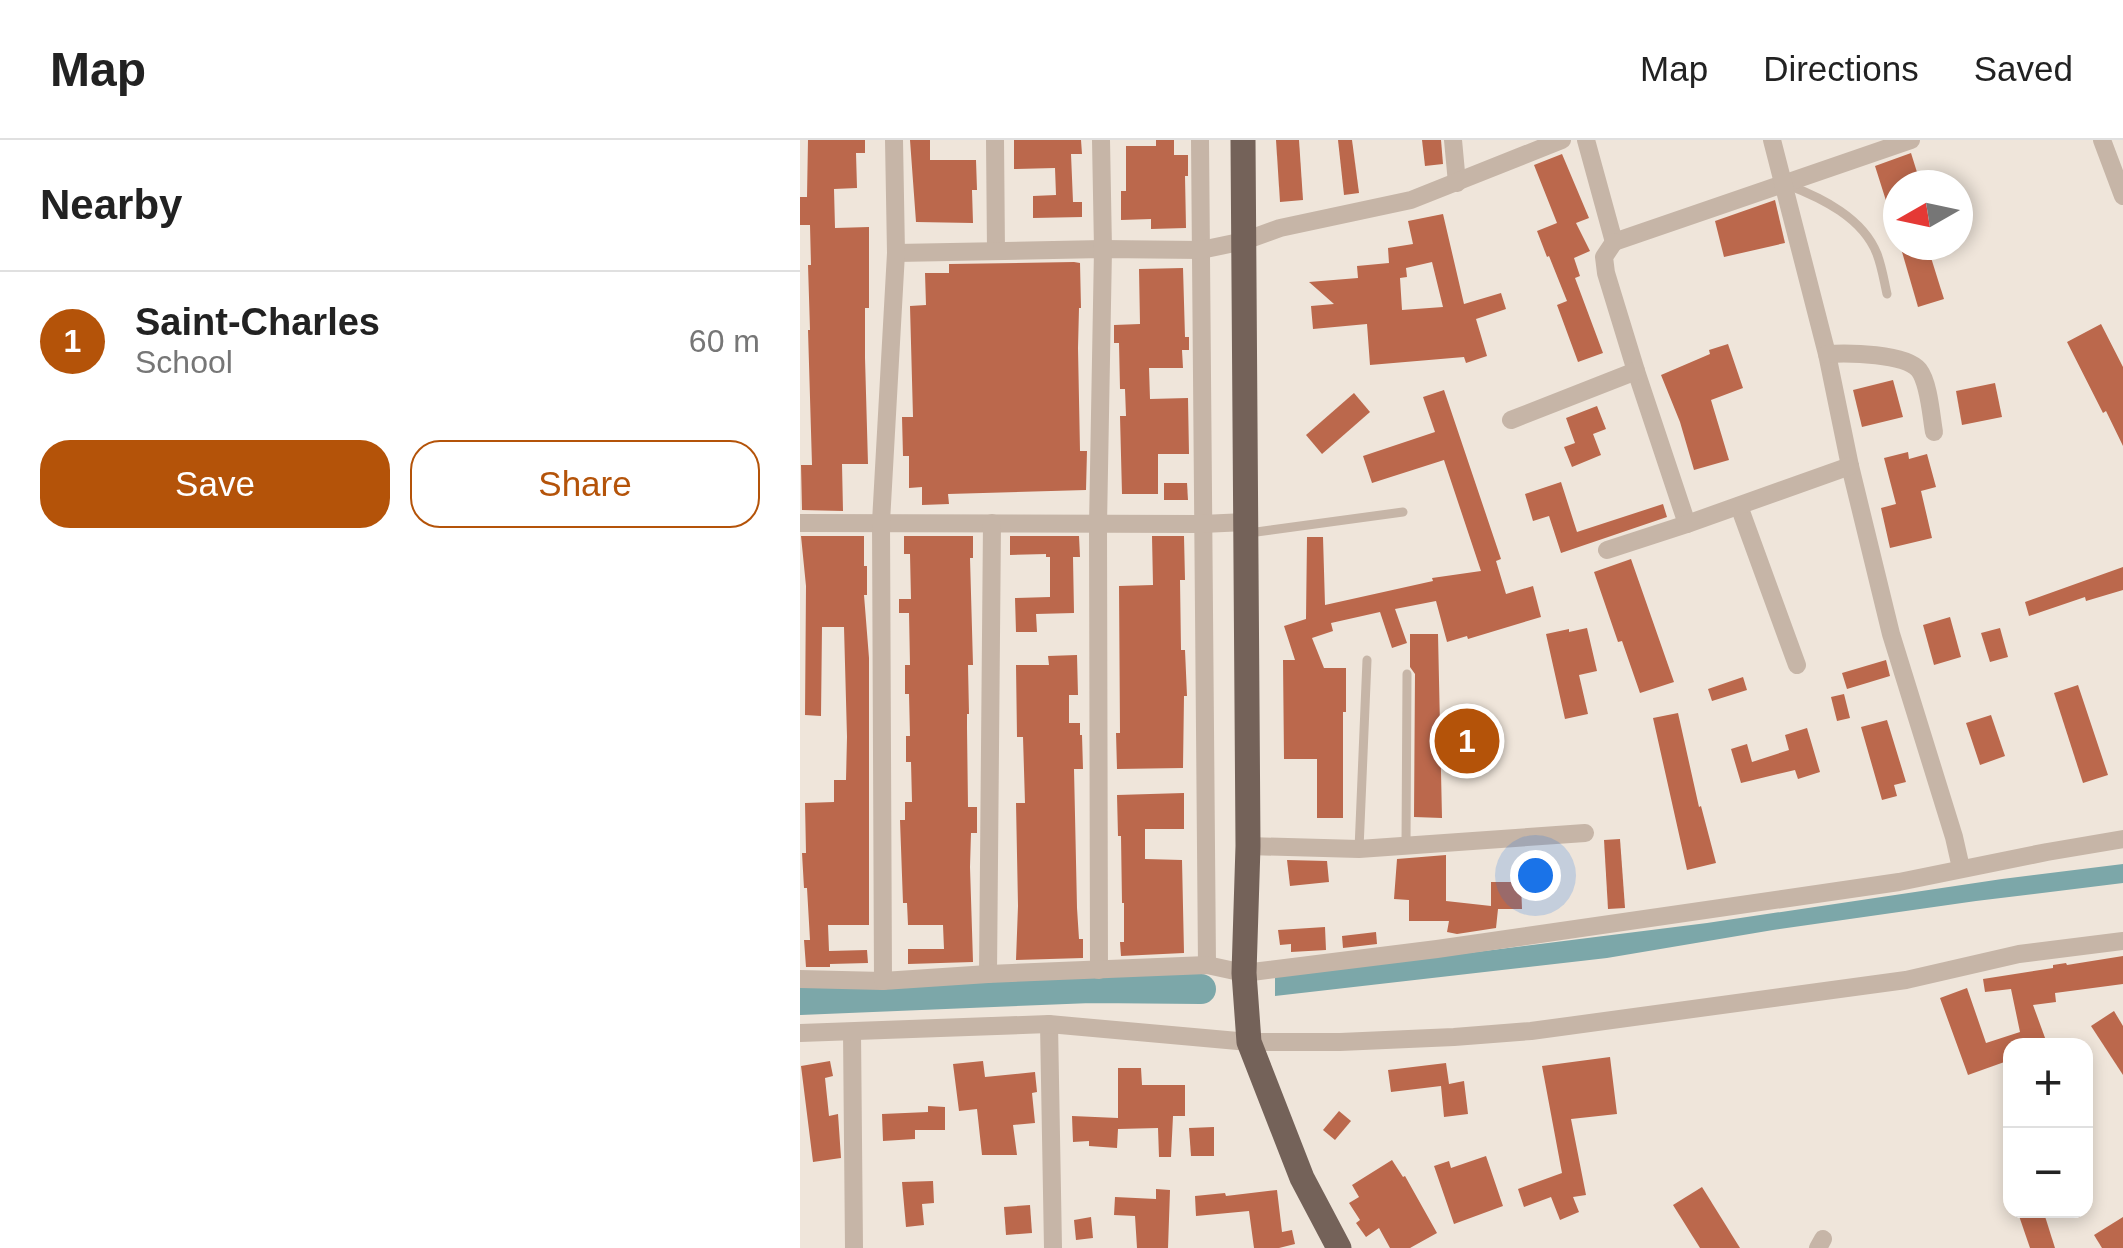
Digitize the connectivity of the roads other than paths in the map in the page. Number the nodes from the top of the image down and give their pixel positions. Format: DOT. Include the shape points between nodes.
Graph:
graph roads {
  1 [pos="894,140"];
  2 [pos="995,140"];
  3 [pos="1101,140"];
  4 [pos="1200,140"];
  5 [pos="1243,140"];
  6 [pos="1453,140"];
  7 [pos="1562,140"];
  8 [pos="1586,140"];
  9 [pos="1772,140"];
  10 [pos="1911,140"];
  11 [pos="2102,140"];
  12 [pos="1782,183"];
  13 [pos="1456,184"];
  14 [pos="2123,196"];
  15 [pos="1244,242"];
  16 [pos="1614,242"];
  17 [pos="1104,249"];
  18 [pos="1201,250"];
  19 [pos="996,251"];
  20 [pos="896,253"];
  21 [pos="1887,294"];
  22 [pos="1827,354"];
  23 [pos="1636,371"];
  24 [pos="1511,420"];
  25 [pos="1934,432"];
  26 [pos="1850,466"];
  27 [pos="1739,506"];
  28 [pos="1403,512"];
  29 [pos="881,522"];
  30 [pos="800,523"];
  31 [pos="992,523"];
  32 [pos="1202,524"];
  33 [pos="1687,524"];
  34 [pos="1098,525"];
  35 [pos="1246,528"];
  36 [pos="1608,550"];
  37 [pos="1368,660"];
  38 [pos="1797,665"];
  39 [pos="1407,674"];
  40 [pos="1585,833"];
  41 [pos="2123,840"];
  42 [pos="1248,846"];
  43 [pos="1406,846"];
  44 [pos="1359,848"];
  45 [pos="1960,868"];
  46 [pos="2123,941"];
  47 [pos="1208,966"];
  48 [pos="1099,970"];
  49 [pos="1244,973"];
  50 [pos="988,974"];
  51 [pos="800,979"];
  52 [pos="883,981"];
  53 [pos="1049,1024"];
  54 [pos="852,1032"];
  55 [pos="800,1033"];
  56 [pos="1248,1042"];
  57 [pos="854,1248"];
  58 [pos="1053,1248"];
  59 [pos="1339,1248"];
  1 -- 20 [label="street"];
  2 -- 19 [label="street"];
  3 -- 17 [label="street"];
  4 -- 18 [label="street"];
  5 -- 15 [label="main road"];
  6 -- 13 [label="street"];
  7 -- 13 [label="street"];
  8 -- 16 [label="street"];
  9 -- 12 [label="street"];
  10 -- 12 [label="street"];
  11 -- 14 [label="street"];
  12 -- 16 [label="street"];
  12 -- 21 [label="lane" via="1853,221 1878,256"];
  12 -- 22 [label="street"];
  13 -- 15 [label="street"];
  15 -- 18 [label="street"];
  15 -- 35 [label="main road"];
  16 -- 23 [label="street" via="1604,257 1606,273"];
  17 -- 18 [label="street"];
  17 -- 19 [label="street"];
  17 -- 34 [label="street"];
  18 -- 32 [label="street"];
  19 -- 20 [label="street"];
  20 -- 29 [label="street"];
  22 -- 25 [label="street" via="1866,353 1917,368"];
  22 -- 26 [label="street"];
  23 -- 24 [label="street"];
  23 -- 33 [label="street"];
  26 -- 27 [label="street"];
  26 -- 45 [label="street"];
  27 -- 33 [label="street"];
  27 -- 38 [label="street"];
  28 -- 35 [label="lane"];
  29 -- 30 [label="street"];
  29 -- 31 [label="street"];
  29 -- 52 [label="street"];
  31 -- 34 [label="street"];
  31 -- 50 [label="street"];
  32 -- 34 [label="street"];
  32 -- 35 [label="street"];
  32 -- 47 [label="street"];
  33 -- 36 [label="street"];
  34 -- 48 [label="street"];
  35 -- 42 [label="main road"];
  37 -- 44 [label="lane"];
  39 -- 43 [label="lane"];
  40 -- 43 [label="street"];
  41 -- 45 [label="street"];
  42 -- 44 [label="street"];
  42 -- 49 [label="main road"];
  43 -- 44 [label="street"];
  45 -- 49 [label="street"];
  46 -- 56 [label="street" via="2019,954 1906,980 1531,1030"];
  47 -- 48 [label="street"];
  47 -- 49 [label="street"];
  48 -- 50 [label="street"];
  49 -- 56 [label="main road"];
  50 -- 52 [label="street"];
  51 -- 52 [label="street"];
  53 -- 54 [label="street"];
  53 -- 56 [label="street"];
  53 -- 58 [label="street"];
  54 -- 55 [label="street"];
  54 -- 57 [label="street"];
  56 -- 59 [label="main road" via="1302,1178"];
}
